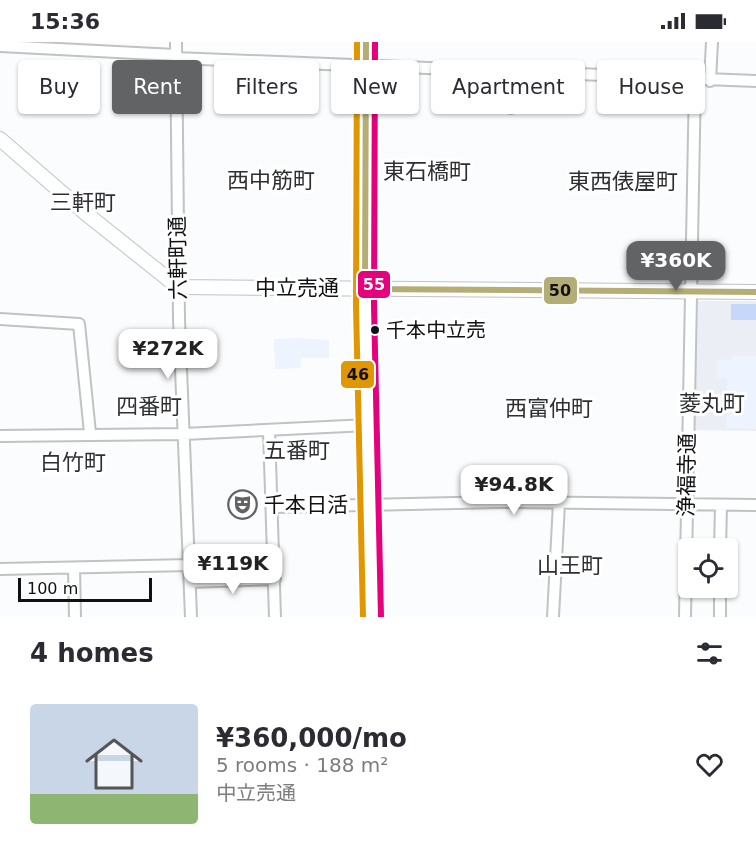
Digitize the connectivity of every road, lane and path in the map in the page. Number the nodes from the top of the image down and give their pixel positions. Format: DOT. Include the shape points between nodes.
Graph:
graph roads {
  1 [pos="176,42"];
  2 [pos="366,42"];
  3 [pos="712,42"];
  4 [pos="0,46"];
  5 [pos="85,46"];
  6 [pos="121,47"];
  7 [pos="175,57"];
  8 [pos="366,60"];
  9 [pos="331,63"];
  10 [pos="705,81"];
  11 [pos="710,81"];
  12 [pos="756,81"];
  13 [pos="366,114"];
  14 [pos="694,114"];
  15 [pos="0,139"];
  16 [pos="178,286"];
  17 [pos="365,289"];
  18 [pos="690,291"];
  19 [pos="756,292"];
  20 [pos="0,319"];
  21 [pos="368,425"];
  22 [pos="269,430"];
  23 [pos="90,433"];
  24 [pos="184,434"];
  25 [pos="0,436"];
  26 [pos="559,502"];
  27 [pos="369,504"];
  28 [pos="686,505"];
  29 [pos="721,505"];
  30 [pos="756,505"];
  31 [pos="272,507"];
  32 [pos="720,538"];
  33 [pos="190,565"];
  34 [pos="74,568"];
  35 [pos="0,569"];
  36 [pos="274,579"];
  37 [pos="190,582"];
  38 [pos="720,598"];
  39 [pos="75,617"];
  40 [pos="191,617"];
  41 [pos="275,617"];
  42 [pos="372,617"];
  43 [pos="554,617"];
  44 [pos="685,617"];
  45 [pos="720,617"];
  1 -- 7 [label="street, 六軒町通"];
  2 -- 8 [label="street"];
  3 -- 11 [label="street"];
  4 -- 5 [label="street"];
  5 -- 6 [label="street"];
  6 -- 7 [label="street"];
  7 -- 9 [label="street"];
  7 -- 16 [label="street, 六軒町通"];
  10 -- 11 [label="street"];
  11 -- 12 [label="street"];
  13 -- 17 [label="street"];
  14 -- 18 [label="street, 浄福寺通"];
  15 -- 16 [label="street" via="84,213"];
  16 -- 17 [label="street, 中立売通"];
  16 -- 24 [label="street, 六軒町通"];
  17 -- 18 [label="street, 中立売通"];
  17 -- 21 [label="street"];
  18 -- 19 [label="street, 中立売通"];
  18 -- 28 [label="street, 浄福寺通"];
  20 -- 23 [label="street" via="79,324"];
  21 -- 22 [label="street"];
  21 -- 27 [label="street"];
  22 -- 24 [label="street"];
  22 -- 31 [label="street"];
  23 -- 24 [label="street"];
  23 -- 25 [label="street"];
  24 -- 33 [label="street, 六軒町通"];
  26 -- 27 [label="street"];
  26 -- 28 [label="street"];
  26 -- 43 [label="street"];
  27 -- 31 [label="street"];
  27 -- 42 [label="street"];
  28 -- 29 [label="street"];
  28 -- 44 [label="street, 浄福寺通"];
  29 -- 30 [label="street"];
  29 -- 32 [label="street"];
  31 -- 36 [label="street"];
  33 -- 34 [label="street"];
  33 -- 37 [label="street, 六軒町通"];
  34 -- 35 [label="street"];
  34 -- 39 [label="street"];
  36 -- 37 [label="street"];
  36 -- 41 [label="street"];
  37 -- 40 [label="street, 六軒町通"];
  38 -- 45 [label="street"];
}
